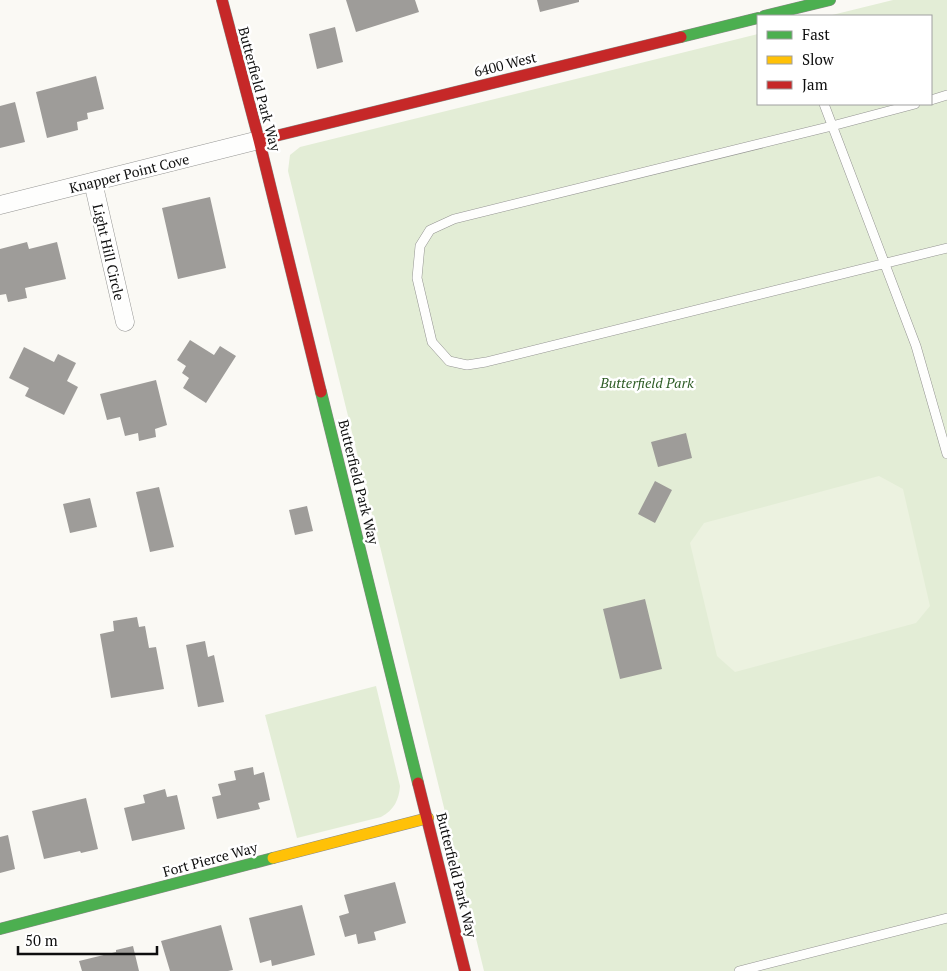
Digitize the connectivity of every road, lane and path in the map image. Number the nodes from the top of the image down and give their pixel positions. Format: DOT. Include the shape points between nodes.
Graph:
graph roads {
  1 [pos="222,0"];
  2 [pos="830,0"];
  3 [pos="800,8"];
  4 [pos="768,15"];
  5 [pos="757,18"];
  6 [pos="947,95"];
  7 [pos="932,100"];
  8 [pos="824,105"];
  9 [pos="911,105"];
  10 [pos="832,126"];
  11 [pos="259,140"];
  12 [pos="93,182"];
  13 [pos="0,205"];
  14 [pos="947,248"];
  15 [pos="884,264"];
  16 [pos="125,322"];
  17 [pos="947,454"];
  18 [pos="428,818"];
  19 [pos="947,918"];
  20 [pos="0,930"];
  21 [pos="466,971"];
  22 [pos="739,971"];
  1 -- 11 [label="street, Butterfield Park Way"];
  2 -- 3 [label="street"];
  3 -- 4 [label="street"];
  5 -- 11 [label="street, 6400 West"];
  6 -- 7 [label="lane"];
  8 -- 10 [label="lane"];
  9 -- 10 [label="lane"];
  10 -- 15 [label="lane"];
  10 -- 15 [label="lane" via="454,219 430,230 420,246 416,278 432,342 449,360 467,365 486,362"];
  11 -- 12 [label="street, Knapper Point Cove"];
  11 -- 18 [label="street, Butterfield Park Way"];
  12 -- 13 [label="street, Knapper Point Cove"];
  12 -- 16 [label="street, Light Hill Circle"];
  14 -- 15 [label="lane"];
  15 -- 17 [label="lane" via="916,346"];
  18 -- 20 [label="street, Fort Pierce Way"];
  18 -- 21 [label="street, Butterfield Park Way"];
  19 -- 22 [label="lane"];
}
